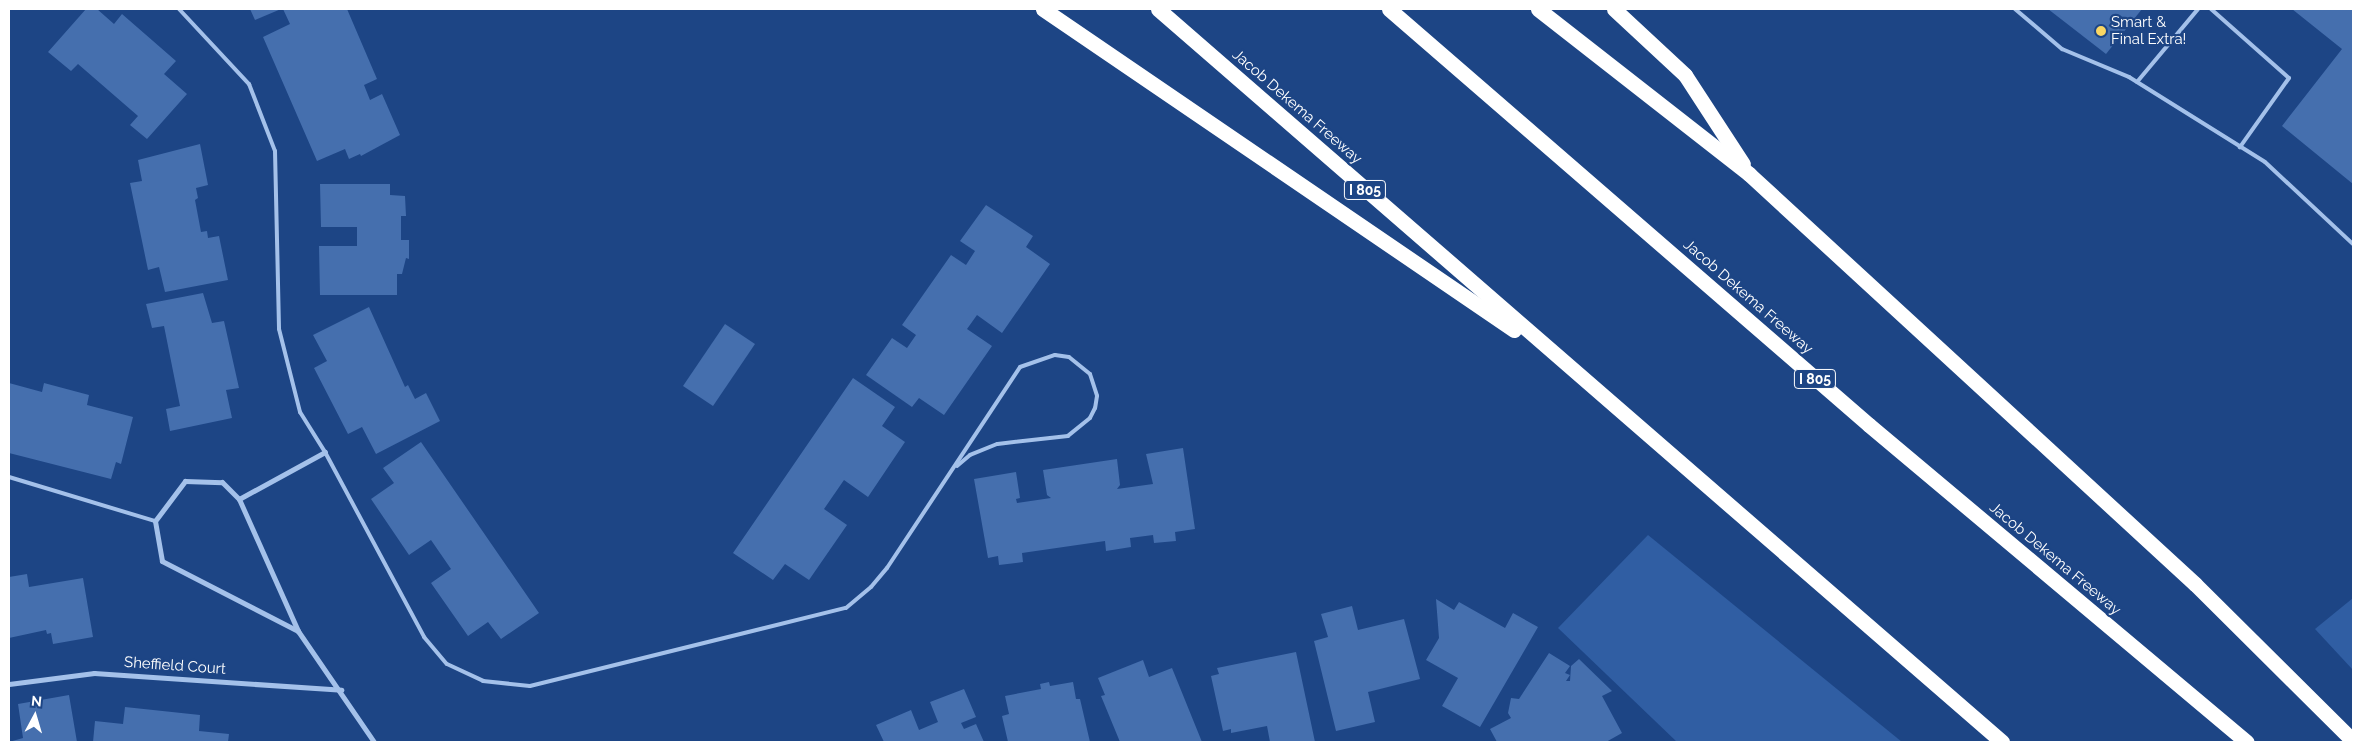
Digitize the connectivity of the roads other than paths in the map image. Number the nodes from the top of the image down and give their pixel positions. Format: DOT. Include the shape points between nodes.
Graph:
graph roads {
  1 [pos="179,9"];
  2 [pos="1043,9"];
  3 [pos="1158,9"];
  4 [pos="1389,9"];
  5 [pos="1538,9"];
  6 [pos="1614,9"];
  7 [pos="2015,9"];
  8 [pos="2198,9"];
  9 [pos="2211,9"];
  10 [pos="2137,82"];
  11 [pos="2240,147"];
  12 [pos="1749,174"];
  13 [pos="2353,244"];
  14 [pos="1572,370"];
  15 [pos="325,452"];
  16 [pos="957,466"];
  17 [pos="9,478"];
  18 [pos="240,499"];
  19 [pos="155,521"];
  20 [pos="298,631"];
  21 [pos="9,684"];
  22 [pos="341,690"];
  23 [pos="2353,741"];
  24 [pos="374,742"];
  25 [pos="2002,742"];
  26 [pos="2247,742"];
  1 -- 15 [label="lane" via="249,84 275,151 279,329 300,412"];
  2 -- 14 [label="highway"];
  3 -- 14 [label="highway, Jacob Dekema Freeway / I 805"];
  4 -- 26 [label="highway, Jacob Dekema Freeway / I 805" via="1869,425"];
  5 -- 12 [label="highway"];
  6 -- 12 [label="highway" via="1684,75"];
  7 -- 10 [label="lane" via="2062,49"];
  8 -- 10 [label="lane"];
  9 -- 11 [label="lane" via="2289,78"];
  10 -- 11 [label="lane"];
  11 -- 13 [label="lane" via="2265,162"];
  12 -- 23 [label="highway" via="2195,584"];
  14 -- 25 [label="highway, Jacob Dekema Freeway / I 805"];
  15 -- 16 [label="lane" via="424,637 448,664 483,681 530,686 846,608 887,568"];
  15 -- 18 [label="street"];
  16 -- 16 [label="lane" via="970,455 997,444 1068,436 1090,418 1095,408 1097,396 1090,374 1069,357 1055,355 1020,367"];
  17 -- 19 [label="lane"];
  18 -- 19 [label="street" via="222,482 185,481"];
  18 -- 20 [label="street"];
  19 -- 20 [label="street" via="162,561"];
  20 -- 22 [label="street"];
  21 -- 22 [label="street, Sheffield Court" via="94,672"];
  22 -- 24 [label="street"];
}
